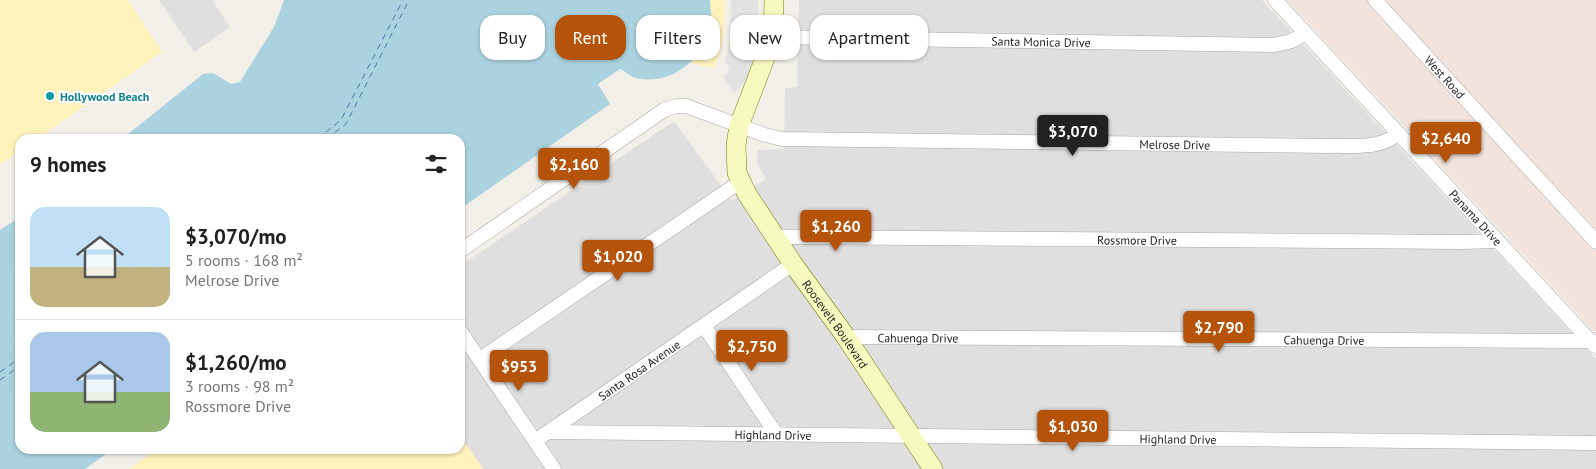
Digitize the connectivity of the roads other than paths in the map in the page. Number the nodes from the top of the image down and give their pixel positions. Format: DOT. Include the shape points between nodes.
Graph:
graph roads {
  1 [pos="774,0"];
  2 [pos="1275,0"];
  3 [pos="1375,0"];
  4 [pos="774,15"];
  5 [pos="1305,32"];
  6 [pos="800,37"];
  7 [pos="764,60"];
  8 [pos="739,126"];
  9 [pos="1398,133"];
  10 [pos="740,182"];
  11 [pos="776,237"];
  12 [pos="1497,241"];
  13 [pos="1596,242"];
  14 [pos="465,248"];
  15 [pos="793,264"];
  16 [pos="704,326"];
  17 [pos="465,337"];
  18 [pos="846,337"];
  19 [pos="1594,344"];
  20 [pos="480,359"];
  21 [pos="550,432"];
  22 [pos="776,434"];
  23 [pos="911,435"];
  24 [pos="535,441"];
  25 [pos="1596,443"];
  26 [pos="554,469"];
  27 [pos="933,469"];
  1 -- 4 [label="street, Roosevelt Boulevard"];
  2 -- 5 [label="street, Panama Drive"];
  3 -- 13 [label="street, West Road"];
  5 -- 6 [label="street, Santa Monica Drive" via="1297,39 1273,45"];
  5 -- 9 [label="street, Panama Drive"];
  7 -- 8 [label="street, Roosevelt Boulevard"];
  8 -- 9 [label="street, Melrose Drive" via="782,139 1300,145 1377,144 1392,139"];
  8 -- 10 [label="street, Roosevelt Boulevard" via="736,164"];
  8 -- 14 [label="street" via="686,106 664,110"];
  9 -- 12 [label="street, Panama Drive"];
  10 -- 11 [label="street, Roosevelt Boulevard"];
  10 -- 20 [label="street"];
  11 -- 12 [label="street, Rossmore Drive"];
  11 -- 15 [label="street, Roosevelt Boulevard"];
  12 -- 19 [label="street, Panama Drive"];
  15 -- 16 [label="street, Santa Rosa Avenue"];
  15 -- 18 [label="street, Roosevelt Boulevard"];
  16 -- 21 [label="street, Santa Rosa Avenue"];
  16 -- 22 [label="street"];
  17 -- 20 [label="street"];
  18 -- 19 [label="street, Cahuenga Drive"];
  18 -- 23 [label="street, Roosevelt Boulevard"];
  20 -- 24 [label="street"];
  21 -- 22 [label="street, Highland Drive"];
  21 -- 24 [label="street, Santa Rosa Avenue"];
  22 -- 23 [label="street, Highland Drive"];
  23 -- 25 [label="street, Highland Drive"];
  23 -- 27 [label="street, Roosevelt Boulevard"];
  24 -- 26 [label="street"];
}
